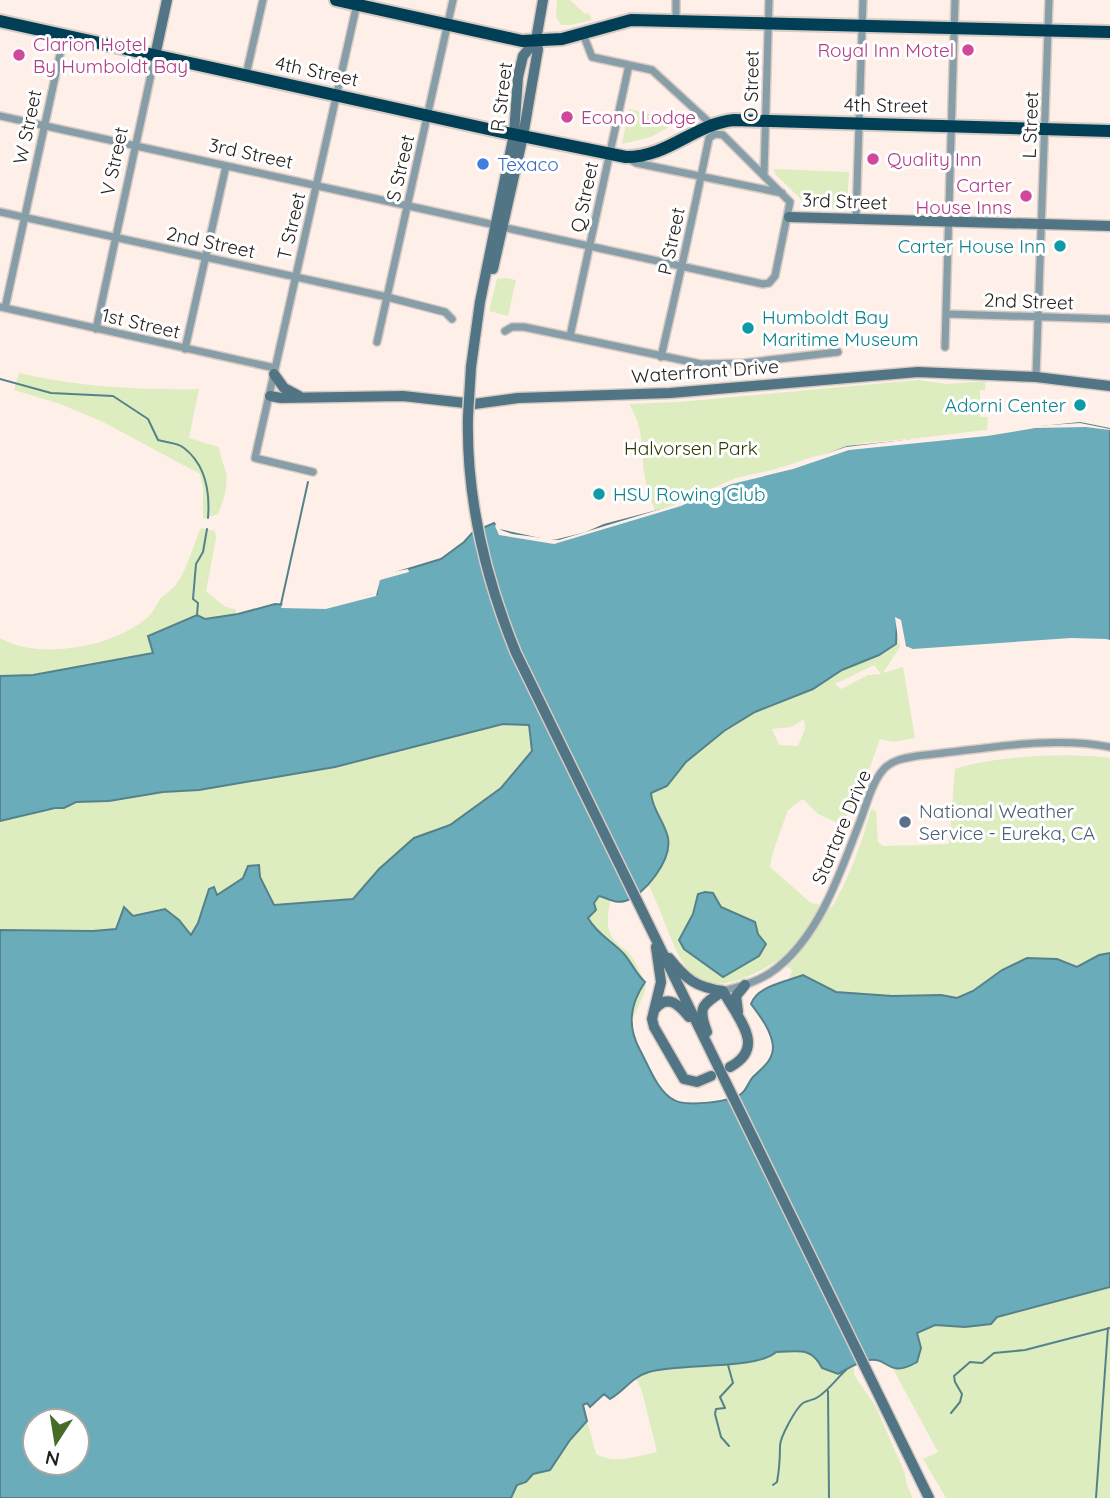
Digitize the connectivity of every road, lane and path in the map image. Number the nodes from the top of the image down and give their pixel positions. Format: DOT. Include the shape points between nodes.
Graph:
graph roads {
  1 [pos="167,0"];
  2 [pos="263,0"];
  3 [pos="336,0"];
  4 [pos="453,0"];
  5 [pos="543,0"];
  6 [pos="676,0"];
  7 [pos="769,0"];
  8 [pos="863,0"];
  9 [pos="955,0"];
  10 [pos="1049,0"];
  11 [pos="357,2"];
  12 [pos="676,21"];
  13 [pos="0,22"];
  14 [pos="769,23"];
  15 [pos="448,24"];
  16 [pos="861,26"];
  17 [pos="954,27"];
  18 [pos="1047,30"];
  19 [pos="1110,32"];
  20 [pos="583,34"];
  21 [pos="64,36"];
  22 [pos="536,40"];
  23 [pos="155,56"];
  24 [pos="629,65"];
  25 [pos="246,75"];
  26 [pos="337,94"];
  27 [pos="428,115"];
  28 [pos="0,116"];
  29 [pos="766,121"];
  30 [pos="859,124"];
  31 [pos="44,126"];
  32 [pos="951,126"];
  33 [pos="714,129"];
  34 [pos="1045,129"];
  35 [pos="1110,131"];
  36 [pos="519,135"];
  37 [pos="135,146"];
  38 [pos="610,155"];
  39 [pos="626,157"];
  40 [pos="226,166"];
  41 [pos="764,174"];
  42 [pos="701,175"];
  43 [pos="317,186"];
  44 [pos="783,193"];
  45 [pos="408,206"];
  46 [pos="0,212"];
  47 [pos="25,217"];
  48 [pos="789,217"];
  49 [pos="856,219"];
  50 [pos="949,222"];
  51 [pos="1042,225"];
  52 [pos="499,226"];
  53 [pos="1110,226"];
  54 [pos="116,237"];
  55 [pos="589,247"];
  56 [pos="205,257"];
  57 [pos="681,267"];
  58 [pos="296,277"];
  59 [pos="387,297"];
  60 [pos="2,307"];
  61 [pos="947,314"];
  62 [pos="1037,317"];
  63 [pos="452,318"];
  64 [pos="1110,319"];
  65 [pos="96,329"];
  66 [pos="505,331"];
  67 [pos="570,336"];
  68 [pos="377,342"];
  69 [pos="945,347"];
  70 [pos="186,349"];
  71 [pos="838,352"];
  72 [pos="661,357"];
  73 [pos="275,371"];
  74 [pos="1036,377"];
  75 [pos="1110,386"];
  76 [pos="270,396"];
  77 [pos="303,398"];
  78 [pos="313,472"];
  79 [pos="1110,747"];
  80 [pos="654,936"];
  81 [pos="745,985"];
  82 [pos="723,992"];
  83 [pos="655,1009"];
  84 [pos="740,1022"];
  85 [pos="701,1033"];
  86 [pos="718,1067"];
  87 [pos="730,1067"];
  88 [pos="711,1076"];
  89 [pos="929,1498"];
  1 -- 23 [label="main road, V Street"];
  2 -- 25 [label="street"];
  3 -- 11 [label="highway"];
  4 -- 15 [label="street, S Street"];
  5 -- 22 [label="main road, R Street"];
  6 -- 12 [label="street"];
  7 -- 14 [label="street, O Street"];
  8 -- 16 [label="street"];
  9 -- 17 [label="street"];
  10 -- 18 [label="street, L Street"];
  11 -- 15 [label="highway"];
  11 -- 26 [label="street, T Street"];
  12 -- 14 [label="highway"];
  12 -- 20 [label="highway" via="631,20"];
  13 -- 21 [label="highway, 4th Street"];
  14 -- 16 [label="highway"];
  14 -- 29 [label="street, O Street"];
  15 -- 22 [label="highway"];
  15 -- 27 [label="street, S Street"];
  16 -- 17 [label="highway"];
  16 -- 30 [label="street"];
  17 -- 18 [label="highway"];
  17 -- 32 [label="street"];
  18 -- 19 [label="highway"];
  18 -- 34 [label="street, L Street"];
  20 -- 22 [label="highway"];
  20 -- 24 [label="street" via="592,57"];
  21 -- 23 [label="highway, 4th Street"];
  21 -- 31 [label="street, W Street"];
  22 -- 36 [label="main road, R Street" via="538,49"];
  23 -- 25 [label="highway, 4th Street"];
  23 -- 37 [label="street, V Street"];
  24 -- 33 [label="street" via="652,70"];
  24 -- 38 [label="street, Q Street"];
  25 -- 26 [label="highway, 4th Street"];
  26 -- 27 [label="highway, 4th Street"];
  26 -- 43 [label="street, T Street"];
  27 -- 36 [label="highway, 4th Street"];
  27 -- 45 [label="street, S Street"];
  28 -- 31 [label="street, 3rd Street"];
  29 -- 30 [label="highway, 4th Street"];
  29 -- 33 [label="highway, 4th Street" via="734,120"];
  29 -- 41 [label="street, O Street"];
  30 -- 32 [label="highway, 4th Street"];
  30 -- 49 [label="street"];
  31 -- 37 [label="street, 3rd Street"];
  31 -- 47 [label="street, W Street"];
  32 -- 34 [label="highway, 4th Street"];
  32 -- 50 [label="street"];
  33 -- 39 [label="highway, 4th Street" via="659,152"];
  33 -- 41 [label="street"];
  33 -- 42 [label="street, P Street"];
  34 -- 35 [label="highway, 4th Street"];
  34 -- 51 [label="street, L Street"];
  36 -- 38 [label="highway, 4th Street"];
  36 -- 52 [label="main road, R Street"];
  37 -- 40 [label="street, 3rd Street"];
  37 -- 54 [label="street, V Street"];
  38 -- 39 [label="highway, 4th Street"];
  38 -- 55 [label="street, Q Street"];
  39 -- 42 [label="street, 4th Street" via="636,163"];
  40 -- 43 [label="street, 3rd Street"];
  40 -- 56 [label="street"];
  41 -- 44 [label="street"];
  42 -- 44 [label="street, 4th Street"];
  42 -- 57 [label="street, P Street"];
  43 -- 45 [label="street, 3rd Street"];
  43 -- 58 [label="street, T Street"];
  44 -- 48 [label="street" via="791,205"];
  45 -- 52 [label="street, 3rd Street"];
  45 -- 59 [label="street, S Street"];
  46 -- 47 [label="street, 2nd Street"];
  47 -- 54 [label="street, 2nd Street"];
  47 -- 60 [label="street, W Street"];
  48 -- 49 [label="main road, 3rd Street"];
  48 -- 57 [label="street, 3rd Street" via="775,276 769,283"];
  49 -- 50 [label="main road, 3rd Street"];
  50 -- 51 [label="main road, 3rd Street"];
  50 -- 61 [label="street"];
  51 -- 53 [label="main road, 3rd Street"];
  51 -- 62 [label="street, L Street"];
  52 -- 55 [label="street, 3rd Street"];
  52 -- 80 [label="main road, R Street, bridge" via="471,368 468,424 478,534 516,653"];
  54 -- 56 [label="street, 2nd Street"];
  54 -- 65 [label="street, V Street"];
  55 -- 57 [label="street, 3rd Street"];
  55 -- 67 [label="street, Q Street"];
  56 -- 58 [label="street, 2nd Street"];
  56 -- 70 [label="street"];
  57 -- 72 [label="street, P Street"];
  58 -- 59 [label="street, 2nd Street"];
  58 -- 73 [label="street, T Street"];
  59 -- 63 [label="street, 2nd Street" via="445,312"];
  59 -- 68 [label="street, S Street"];
  60 -- 65 [label="street, 1st Street"];
  61 -- 62 [label="street, 2nd Street"];
  61 -- 69 [label="street"];
  62 -- 64 [label="street, 2nd Street"];
  62 -- 74 [label="street, L Street"];
  65 -- 70 [label="street, 1st Street"];
  66 -- 67 [label="street" via="524,327"];
  67 -- 72 [label="street"];
  70 -- 73 [label="street, 1st Street"];
  71 -- 72 [label="street" via="716,364"];
  73 -- 76 [label="street, T Street"];
  73 -- 77 [label="main road" via="284,388"];
  74 -- 75 [label="main road, Waterfront Drive"];
  74 -- 77 [label="main road, Waterfront Drive" via="918,372 474,404 411,396"];
  76 -- 77 [label="main road, Waterfront Drive"];
  76 -- 78 [label="street, T Street" via="254,458"];
  79 -- 81 [label="street, Startare Drive" via="1077,742 1016,746 917,756 885,767 876,779 836,881 805,936 776,968"];
  80 -- 82 [label="main road" via="684,976 701,988"];
  80 -- 83 [label="main road" via="661,982"];
  80 -- 85 [label="main road"];
  81 -- 82 [label="street, Startare Drive"];
  81 -- 84 [label="main road" via="735,1000"];
  82 -- 84 [label="main road"];
  82 -- 86 [label="main road" via="705,1002 702,1009"];
  83 -- 85 [label="main road" via="664,1001 674,1002"];
  83 -- 88 [label="main road" via="653,1024 679,1073 691,1082"];
  84 -- 87 [label="main road" via="749,1048"];
  85 -- 86 [label="main road"];
  86 -- 89 [label="main road"];
}
